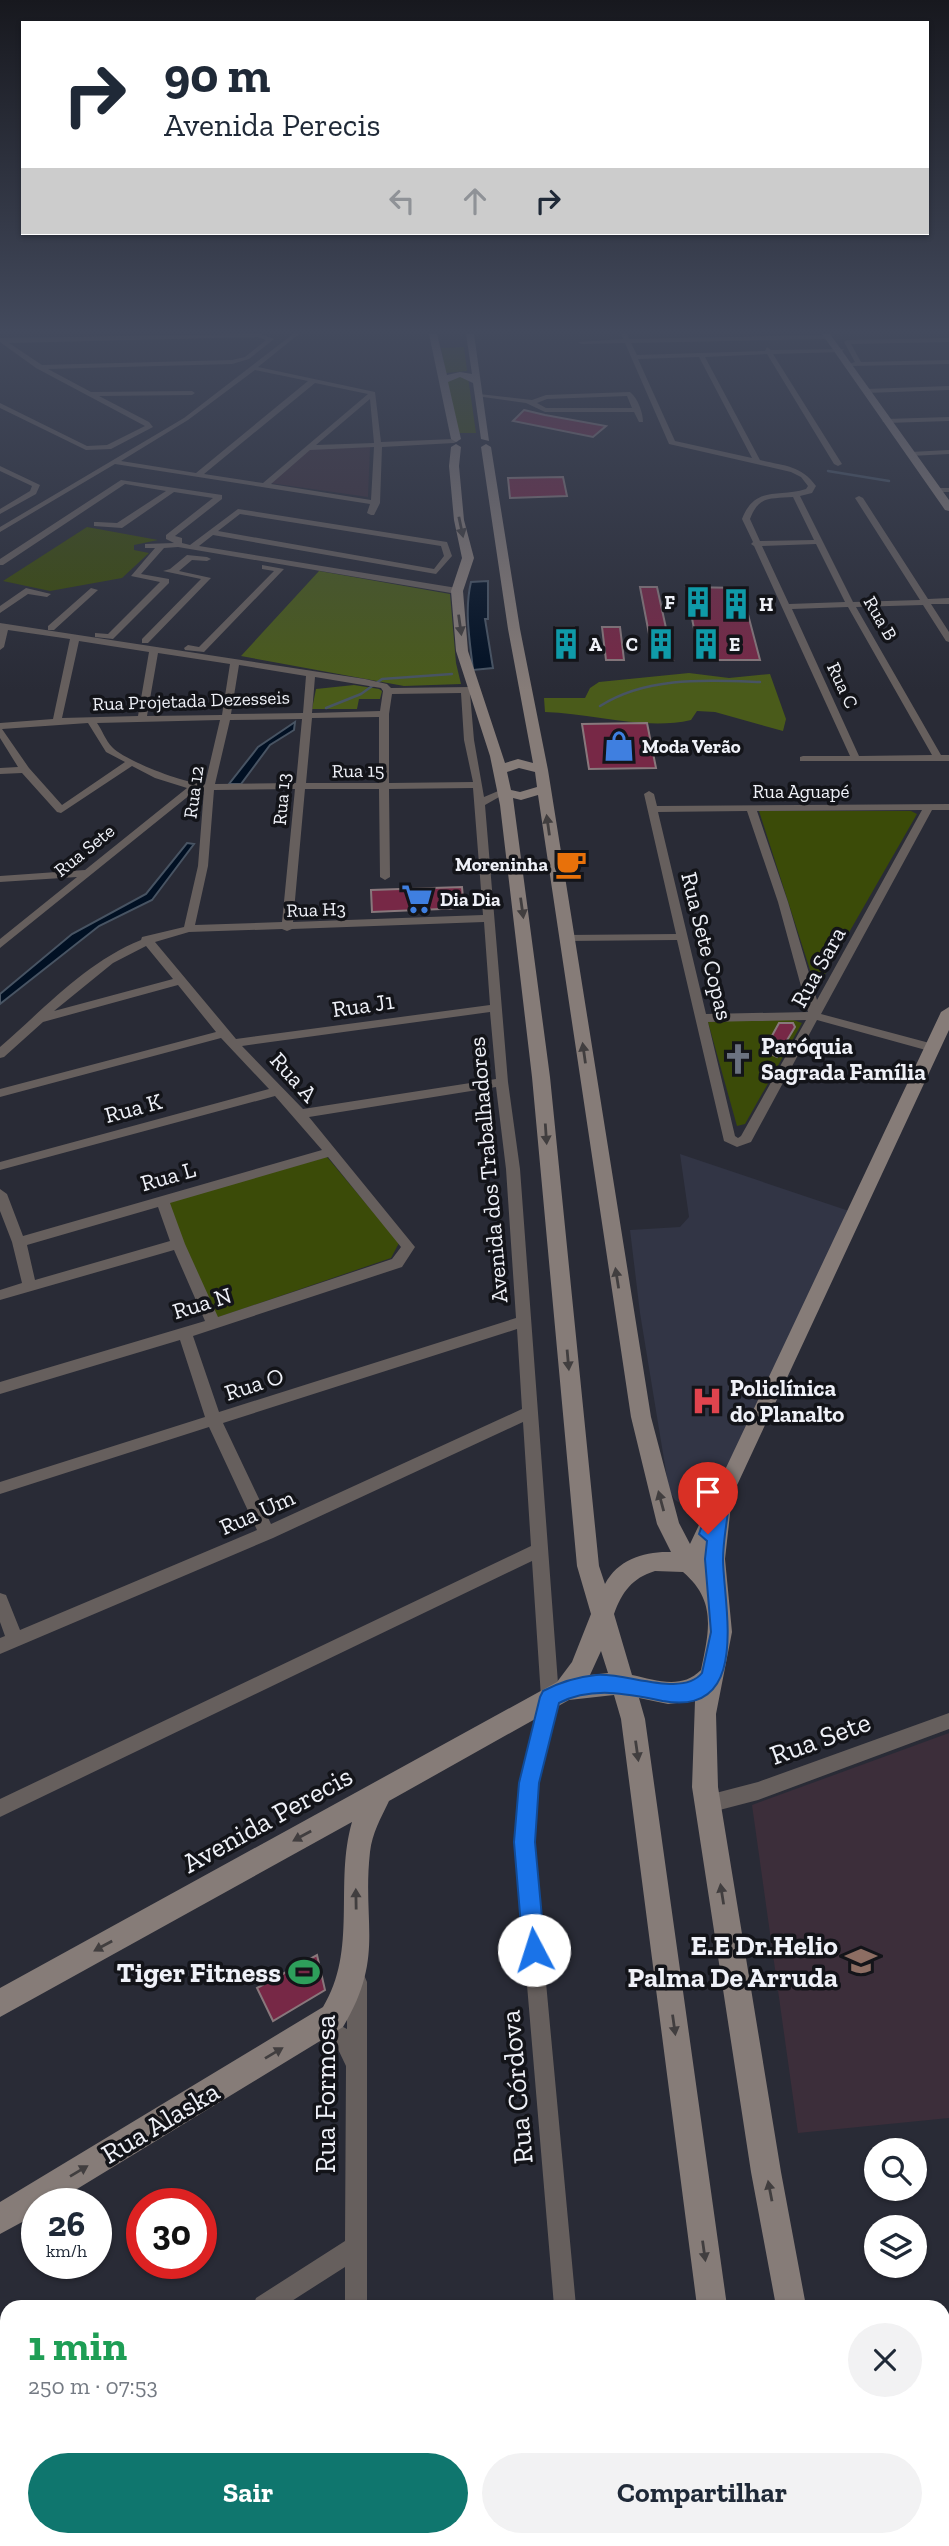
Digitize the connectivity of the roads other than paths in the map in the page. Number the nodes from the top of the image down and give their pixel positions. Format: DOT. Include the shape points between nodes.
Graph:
graph roads {
  1 [pos="130,453"];
  2 [pos="225,453"];
  3 [pos="302,453"];
  4 [pos="376,453"];
  5 [pos="458,453"];
  6 [pos="487,453"];
  7 [pos="716,453"];
  8 [pos="753,453"];
  9 [pos="831,453"];
  10 [pos="933,453"];
  11 [pos="909,454"];
  12 [pos="115,462"];
  13 [pos="758,463"];
  14 [pos="838,464"];
  15 [pos="0,468"];
  16 [pos="199,474"];
  17 [pos="265,485"];
  18 [pos="172,490"];
  19 [pos="936,490"];
  20 [pos="949,490"];
  21 [pos="796,495"];
  22 [pos="859,498"];
  23 [pos="376,503"];
  24 [pos="949,508"];
  25 [pos="0,512"];
  26 [pos="371,513"];
  27 [pos="97,524"];
  28 [pos="0,530"];
  29 [pos="210,532"];
  30 [pos="817,542"];
  31 [pos="163,544"];
  32 [pos="755,544"];
  33 [pos="178,545"];
  34 [pos="148,546"];
  35 [pos="191,548"];
  36 [pos="0,563"];
  37 [pos="138,572"];
  38 [pos="172,572"];
  39 [pos="94,590"];
  40 [pos="457,592"];
  41 [pos="47,594"];
  42 [pos="949,601"];
  43 [pos="925,602"];
  44 [pos="850,604"];
  45 [pos="786,607"];
  46 [pos="0,610"];
  47 [pos="2,623"];
  48 [pos="51,628"];
  49 [pos="75,637"];
  50 [pos="949,639"];
  51 [pos="0,647"];
  52 [pos="154,648"];
  53 [pos="235,661"];
  54 [pos="311,674"];
  55 [pos="386,689"];
  56 [pos="470,690"];
  57 [pos="384,714"];
  58 [pos="306,715"];
  59 [pos="226,716"];
  60 [pos="142,719"];
  61 [pos="57,721"];
  62 [pos="91,721"];
  63 [pos="0,728"];
  64 [pos="856,758"];
  65 [pos="937,758"];
  66 [pos="949,758"];
  67 [pos="803,759"];
  68 [pos="131,762"];
  69 [pos="25,770"];
  70 [pos="501,770"];
  71 [pos="541,770"];
  72 [pos="0,771"];
  73 [pos="478,785"];
  74 [pos="194,787"];
  75 [pos="385,788"];
  76 [pos="209,789"];
  77 [pos="299,789"];
  78 [pos="543,789"];
  79 [pos="502,792"];
  80 [pos="649,794"];
  81 [pos="480,804"];
  82 [pos="929,807"];
  83 [pos="949,807"];
  84 [pos="751,809"];
  85 [pos="652,810"];
  86 [pos="90,873"];
  87 [pos="385,877"];
  88 [pos="0,879"];
  89 [pos="489,918"];
  90 [pos="287,928"];
  91 [pos="189,929"];
  92 [pos="5,937"];
  93 [pos="684,937"];
  94 [pos="566,938"];
  95 [pos="146,939"];
  96 [pos="0,945"];
  97 [pos="180,981"];
  98 [pos="496,1008"];
  99 [pos="949,1012"];
  100 [pos="815,1016"];
  101 [pos="42,1018"];
  102 [pos="703,1018"];
  103 [pos="225,1034"];
  104 [pos="236,1044"];
  105 [pos="933,1048"];
  106 [pos="0,1054"];
  107 [pos="502,1082"];
  108 [pos="277,1091"];
  109 [pos="0,1093"];
  110 [pos="300,1114"];
  111 [pos="739,1143"];
  112 [pos="330,1152"];
  113 [pos="0,1166"];
  114 [pos="0,1194"];
  115 [pos="162,1199"];
  116 [pos="19,1242"];
  117 [pos="178,1244"];
  118 [pos="408,1247"];
  119 [pos="30,1286"];
  120 [pos="0,1295"];
  121 [pos="522,1322"];
  122 [pos="214,1324"];
  123 [pos="185,1333"];
  124 [pos="0,1388"];
  125 [pos="528,1413"];
  126 [pos="214,1421"];
  127 [pos="0,1488"];
  128 [pos="721,1496"];
  129 [pos="267,1533"];
  130 [pos="539,1549"];
  131 [pos="690,1565"];
  132 [pos="716,1595"];
  133 [pos="0,1600"];
  134 [pos="600,1616"];
  135 [pos="7,1642"];
  136 [pos="711,1676"];
  137 [pos="624,1685"];
  138 [pos="558,1693"];
  139 [pos="949,1721"];
  140 [pos="383,1791"];
  141 [pos="708,1804"];
  142 [pos="0,1808"];
  143 [pos="331,1819"];
  144 [pos="358,1839"];
  145 [pos="357,1968"];
  146 [pos="0,2003"];
  147 [pos="320,2025"];
  148 [pos="357,2065"];
  149 [pos="0,2219"];
  150 [pos="356,2247"];
  151 [pos="273,2300"];
  152 [pos="356,2300"];
  153 [pos="564,2300"];
  154 [pos="711,2300"];
  155 [pos="790,2300"];
  1 -- 12 [label="street"];
  2 -- 16 [label="street"];
  3 -- 17 [label="street"];
  4 -- 23 [label="street"];
  5 -- 40 [label="main road, one-way" via="454,466 459,520 468,558"];
  6 -- 71 [label="main road"];
  7 -- 13 [label="street"];
  8 -- 13 [label="street"];
  9 -- 14 [label="street"];
  10 -- 11 [label="street"];
  11 -- 19 [label="main road"];
  12 -- 16 [label="street"];
  12 -- 28 [label="street"];
  13 -- 21 [label="street" via="804,475 811,489"];
  15 -- 25 [label="street" via="36,485 33,492"];
  16 -- 17 [label="street"];
  17 -- 23 [label="street"];
  18 -- 27 [label="street" via="119,526"];
  18 -- 33 [label="street" via="219,497 169,537 179,540"];
  18 -- 36 [label="street" via="124,482"];
  19 -- 20 [label="street"];
  19 -- 24 [label="main road"];
  21 -- 30 [label="street, Rua B"];
  21 -- 32 [label="street, Rua C" via="755,499 749,506 746,519"];
  22 -- 43 [label="street"];
  23 -- 26 [label="street"];
  29 -- 29 [label="street" via="238,511 444,544 448,556 436,572"];
  29 -- 35 [label="street"];
  30 -- 32 [label="street"];
  30 -- 44 [label="street, Rua B"];
  31 -- 33 [label="street"];
  31 -- 34 [label="street"];
  31 -- 37 [label="street"];
  32 -- 45 [label="street, Rua C"];
  33 -- 35 [label="street"];
  35 -- 40 [label="street"];
  37 -- 38 [label="street"];
  37 -- 48 [label="street" via="166,581 110,637"];
  38 -- 38 [label="street" via="207,578 145,641 201,650 280,569 190,557"];
  39 -- 48 [label="street"];
  40 -- 56 [label="main road, one-way"];
  41 -- 46 [label="street" via="26,592"];
  42 -- 43 [label="street"];
  43 -- 44 [label="street"];
  43 -- 50 [label="street"];
  44 -- 45 [label="street"];
  44 -- 65 [label="street, Rua B"];
  45 -- 64 [label="street, Rua C"];
  47 -- 48 [label="street"];
  47 -- 49 [label="street"];
  47 -- 51 [label="street"];
  49 -- 52 [label="street"];
  49 -- 61 [label="street"];
  52 -- 53 [label="street"];
  52 -- 60 [label="street"];
  53 -- 54 [label="street"];
  53 -- 59 [label="street, Rua 12"];
  54 -- 55 [label="street"];
  54 -- 58 [label="street, Rua 13"];
  55 -- 56 [label="street"];
  55 -- 57 [label="street"];
  56 -- 70 [label="main road"];
  56 -- 73 [label="street, Avenida dos Trabalhadores" via="469,740"];
  57 -- 58 [label="street, Rua Projetada Dezesseis"];
  57 -- 75 [label="street"];
  58 -- 59 [label="street, Rua Projetada Dezesseis"];
  58 -- 77 [label="street, Rua 13"];
  59 -- 60 [label="street, Rua Projetada Dezesseis"];
  59 -- 76 [label="street, Rua 12"];
  60 -- 62 [label="street, Rua Projetada Dezesseis"];
  61 -- 62 [label="street, Rua Projetada Dezesseis"];
  61 -- 63 [label="street, Rua Projetada Dezesseis"];
  62 -- 68 [label="street" via="109,750"];
  63 -- 69 [label="street"];
  64 -- 65 [label="street"];
  64 -- 67 [label="street"];
  65 -- 66 [label="street"];
  68 -- 69 [label="street" via="61,810"];
  68 -- 74 [label="street"];
  69 -- 72 [label="street"];
  70 -- 71 [label="main road" via="518,763"];
  70 -- 73 [label="street, Rua 15"];
  70 -- 79 [label="main road"];
  71 -- 78 [label="main road"];
  73 -- 75 [label="street, Rua 15"];
  73 -- 79 [label="street, Rua 15"];
  73 -- 81 [label="street, Avenida dos Trabalhadores"];
  74 -- 76 [label="street"];
  74 -- 86 [label="street, Rua Sete"];
  75 -- 77 [label="street, Rua 15"];
  75 -- 87 [label="street"];
  76 -- 77 [label="street, Rua 15"];
  76 -- 91 [label="street, Rua 12" via="203,866"];
  77 -- 90 [label="street, Rua 13"];
  78 -- 79 [label="main road" via="521,796"];
  94 -- 78 [label="main road, one-way"];
  79 -- 81 [label="street"];
  79 -- 134 [label="main road, one-way" via="532,984 588,1566"];
  80 -- 85 [label="street, Rua Sete Copas"];
  81 -- 89 [label="street, Avenida dos Trabalhadores"];
  82 -- 83 [label="street, Rua Aguapé"];
  82 -- 84 [label="street, Rua Aguapé"];
  82 -- 100 [label="street, Rua Sara"];
  84 -- 85 [label="street, Rua Aguapé"];
  84 -- 100 [label="street"];
  85 -- 93 [label="street, Rua Sete Copas"];
  86 -- 88 [label="street"];
  86 -- 92 [label="street, Rua Sete"];
  89 -- 90 [label="street, Rua H3"];
  89 -- 98 [label="street, Avenida dos Trabalhadores"];
  90 -- 91 [label="street, Rua H3"];
  91 -- 95 [label="street, Rua H3"];
  92 -- 96 [label="street, Rua Sete"];
  93 -- 94 [label="street"];
  93 -- 102 [label="street, Rua Sete Copas"];
  131 -- 94 [label="main road, one-way" via="668,1524 641,1417"];
  95 -- 97 [label="street, Rua A"];
  95 -- 101 [label="street, Rua H3" via="99,965"];
  97 -- 101 [label="street"];
  97 -- 103 [label="street, Rua A"];
  98 -- 104 [label="street, Rua J1"];
  98 -- 107 [label="street, Avenida dos Trabalhadores"];
  99 -- 105 [label="main road"];
  100 -- 102 [label="street"];
  100 -- 105 [label="street"];
  100 -- 111 [label="street, Rua Sara" via="746,1139"];
  101 -- 106 [label="street, Rua H3"];
  102 -- 111 [label="street, Rua Sete Copas" via="729,1138"];
  103 -- 104 [label="street, Rua A"];
  103 -- 109 [label="street"];
  104 -- 108 [label="street, Rua A"];
  105 -- 128 [label="main road"];
  107 -- 110 [label="street"];
  107 -- 121 [label="street, Avenida dos Trabalhadores" via="513,1169"];
  108 -- 110 [label="street, Rua A"];
  108 -- 113 [label="street, Rua K"];
  110 -- 112 [label="street, Rua A"];
  112 -- 115 [label="street, Rua L"];
  112 -- 118 [label="street, Rua A"];
  114 -- 116 [label="street"];
  115 -- 116 [label="street, Rua L"];
  115 -- 117 [label="street"];
  116 -- 119 [label="street"];
  117 -- 119 [label="street"];
  117 -- 122 [label="street"];
  118 -- 122 [label="street, Rua N" via="397,1263"];
  119 -- 120 [label="street"];
  121 -- 125 [label="street, Avenida dos Trabalhadores"];
  121 -- 126 [label="street, Rua O"];
  122 -- 123 [label="street, Rua N"];
  123 -- 124 [label="street, Rua N"];
  123 -- 126 [label="street"];
  125 -- 129 [label="street, Rua Um"];
  125 -- 130 [label="street, Avenida dos Trabalhadores"];
  126 -- 127 [label="street, Rua O"];
  126 -- 129 [label="street"];
  128 -- 131 [label="main road" via="708,1534"];
  128 -- 132 [label="main road" via="714,1559"];
  129 -- 135 [label="street, Rua Um"];
  130 -- 138 [label="street, Rua Córdova"];
  130 -- 142 [label="street"];
  131 -- 132 [label="main road"];
  131 -- 134 [label="main road" via="654,1560 634,1566"];
  132 -- 136 [label="main road" via="720,1632"];
  133 -- 135 [label="street"];
  134 -- 137 [label="main road"];
  134 -- 138 [label="main road, Avenida Perecis" via="583,1667"];
  136 -- 137 [label="main road" via="695,1690 680,1694"];
  136 -- 141 [label="main road" via="703,1735"];
  137 -- 138 [label="main road, Avenida Perecis" via="597,1684"];
  137 -- 154 [label="main road, one-way" via="633,1719"];
  138 -- 140 [label="main road, Avenida Perecis"];
  138 -- 153 [label="street, Rua Córdova" via="529,1783 524,1842"];
  139 -- 141 [label="street, Rua Sete" via="758,1791"];
  140 -- 143 [label="main road, Avenida Perecis"];
  140 -- 144 [label="main road, Rua Formosa" via="365,1814"];
  155 -- 141 [label="main road, one-way"];
  143 -- 144 [label="main road"];
  143 -- 146 [label="main road, Avenida Perecis, one-way"];
  145 -- 144 [label="main road, Rua Formosa, one-way"];
  145 -- 147 [label="main road, Rua Alaska" via="340,2009"];
  145 -- 148 [label="street, Rua Formosa"];
  147 -- 148 [label="street" via="343,2038"];
  149 -- 147 [label="main road, Rua Alaska, one-way"];
  148 -- 150 [label="street, Rua Formosa"];
  150 -- 151 [label="street"];
  150 -- 152 [label="street, Rua Formosa"];
}
